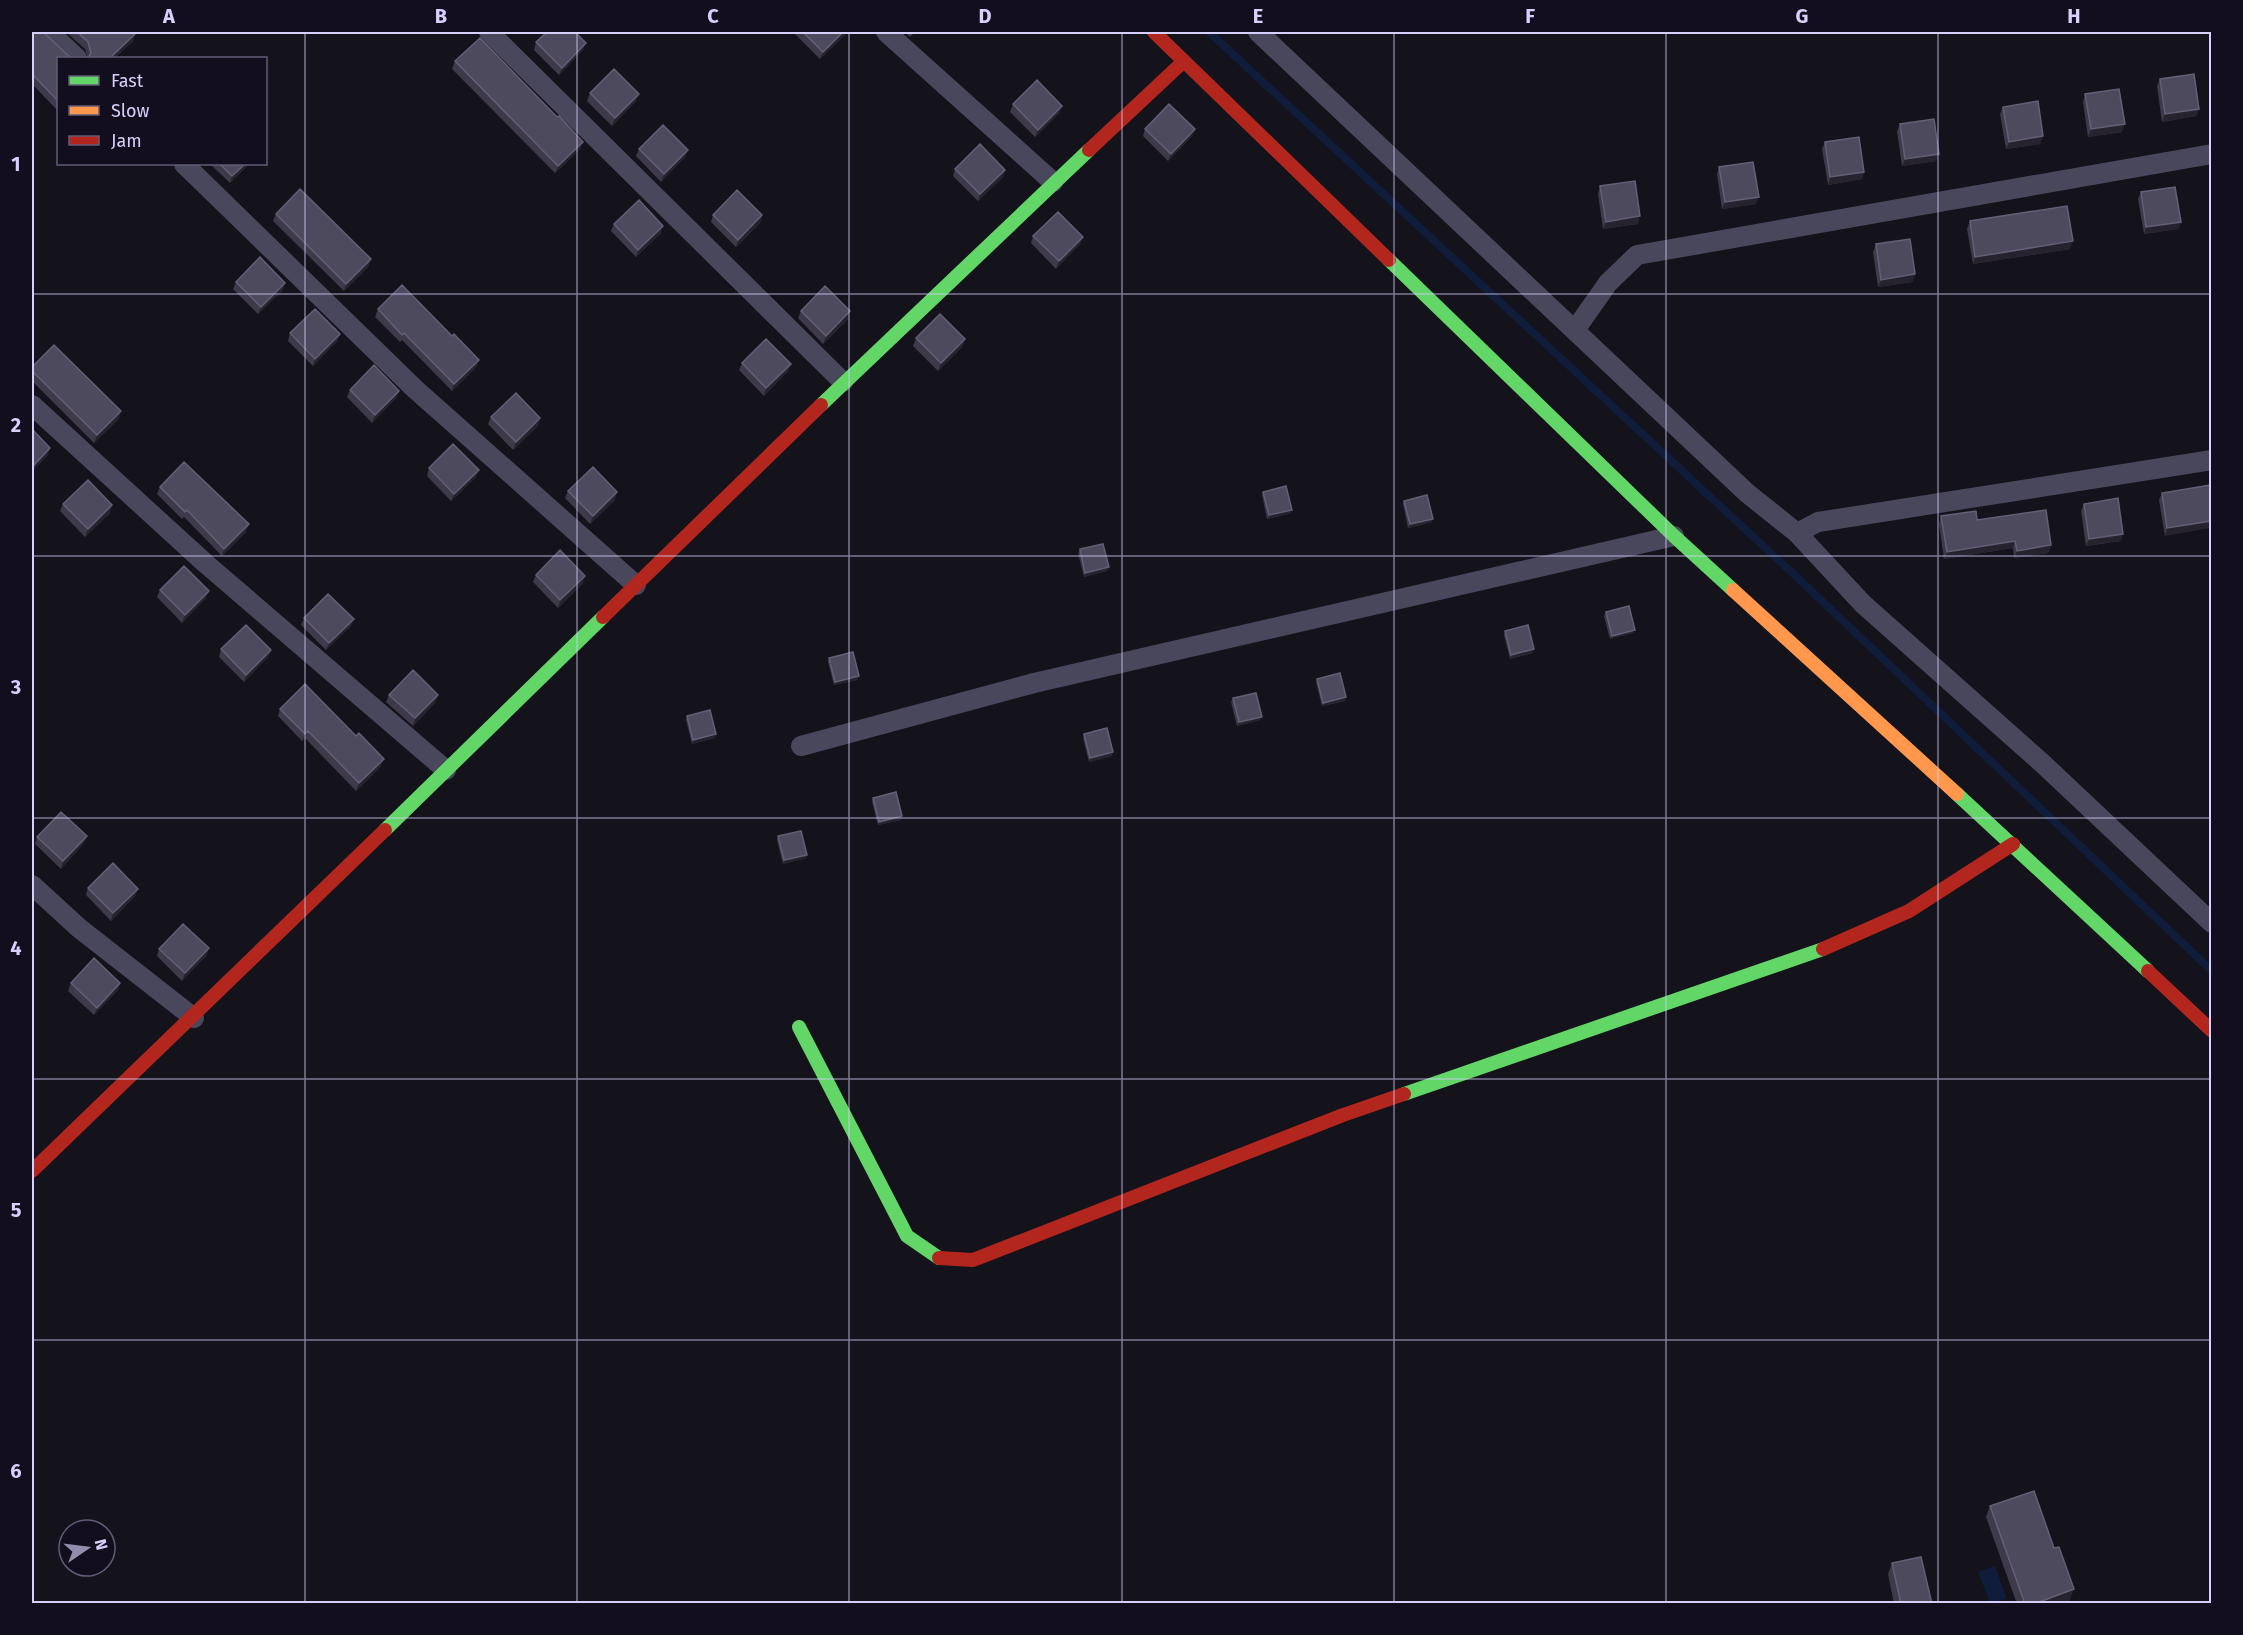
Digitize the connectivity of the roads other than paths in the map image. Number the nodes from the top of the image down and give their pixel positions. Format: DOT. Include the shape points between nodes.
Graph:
graph roads {
  1 [pos="50,32"];
  2 [pos="489,32"];
  3 [pos="886,32"];
  4 [pos="1154,32"];
  5 [pos="1258,32"];
  6 [pos="76,57"];
  7 [pos="1184,61"];
  8 [pos="2211,154"];
  9 [pos="185,165"];
  10 [pos="1053,182"];
  11 [pos="1575,330"];
  12 [pos="843,382"];
  13 [pos="32,405"];
  14 [pos="2211,460"];
  15 [pos="1797,533"];
  16 [pos="1674,536"];
  17 [pos="636,585"];
  18 [pos="801,746"];
  19 [pos="447,770"];
  20 [pos="2013,844"];
  21 [pos="32,885"];
  22 [pos="2211,923"];
  23 [pos="194,1018"];
  24 [pos="799,1027"];
  25 [pos="2211,1031"];
  26 [pos="32,1171"];
  1 -- 6 [label="street"];
  2 -- 12 [label="street"];
  3 -- 10 [label="street"];
  4 -- 7 [label="street"];
  5 -- 11 [label="street"];
  7 -- 10 [label="street"];
  7 -- 16 [label="street"];
  8 -- 11 [label="street" via="1637,255 1608,283"];
  9 -- 17 [label="street" via="415,389"];
  10 -- 12 [label="street"];
  11 -- 15 [label="street" via="1747,493"];
  12 -- 17 [label="street"];
  13 -- 19 [label="street" via="205,563"];
  14 -- 15 [label="street" via="1818,522"];
  15 -- 22 [label="street" via="1863,604 2042,763"];
  16 -- 18 [label="street" via="1034,683"];
  16 -- 20 [label="street"];
  17 -- 19 [label="street"];
  19 -- 23 [label="street"];
  20 -- 24 [label="street" via="1909,910 1819,951 1343,1115 973,1260 940,1259 907,1236"];
  20 -- 25 [label="street"];
  21 -- 23 [label="street" via="79,928"];
  23 -- 26 [label="street"];
}
